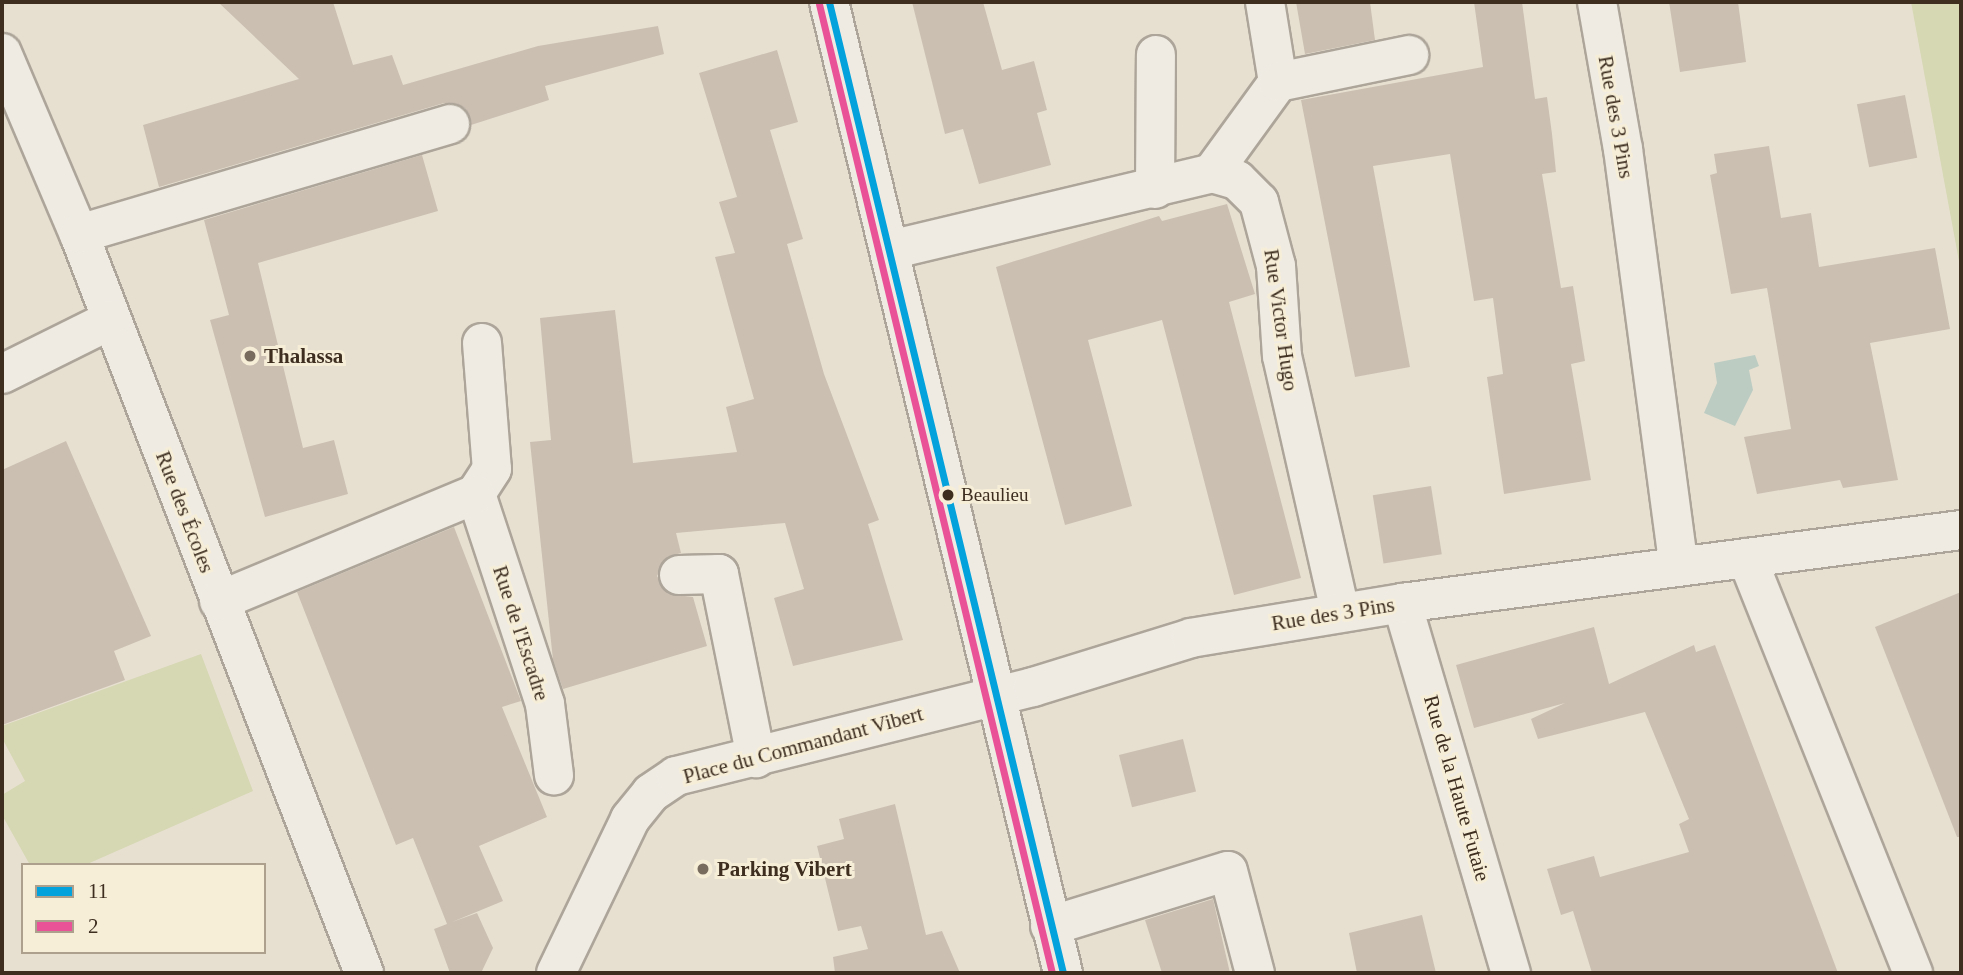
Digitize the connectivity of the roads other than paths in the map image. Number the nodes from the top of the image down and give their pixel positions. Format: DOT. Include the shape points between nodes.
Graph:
graph roads {
  1 [pos="829,2"];
  2 [pos="1265,2"];
  3 [pos="1597,2"];
  4 [pos="2,53"];
  5 [pos="1156,55"];
  6 [pos="1409,55"];
  7 [pos="1278,82"];
  8 [pos="14,109"];
  9 [pos="450,124"];
  10 [pos="1212,173"];
  11 [pos="1155,189"];
  12 [pos="79,234"];
  13 [pos="890,250"];
  14 [pos="111,320"];
  15 [pos="482,343"];
  16 [pos="2,374"];
  17 [pos="476,494"];
  18 [pos="1961,530"];
  19 [pos="1746,558"];
  20 [pos="1679,566"];
  21 [pos="680,575"];
  22 [pos="219,601"];
  23 [pos="1402,603"];
  24 [pos="1340,612"];
  25 [pos="994,696"];
  26 [pos="755,758"];
  27 [pos="554,775"];
  28 [pos="1050,926"];
  29 [pos="364,973"];
  30 [pos="556,973"];
  31 [pos="1063,973"];
  32 [pos="1255,973"];
  33 [pos="1511,973"];
  34 [pos="1913,973"];
  1 -- 13 [label="street"];
  2 -- 7 [label="street"];
  3 -- 20 [label="street, Rue des 3 Pins" via="1623,149"];
  4 -- 8 [label="street, Rue des Écoles"];
  5 -- 11 [label="street"];
  6 -- 7 [label="street"];
  7 -- 10 [label="street"];
  8 -- 12 [label="street, Rue des Écoles"];
  9 -- 12 [label="street"];
  10 -- 11 [label="street"];
  10 -- 24 [label="street, Rue Victor Hugo" via="1237,180 1259,202 1276,266 1282,356"];
  11 -- 13 [label="street"];
  12 -- 14 [label="street, Rue des Écoles"];
  13 -- 25 [label="street"];
  14 -- 16 [label="street"];
  14 -- 22 [label="street, Rue des Écoles"];
  15 -- 17 [label="street" via="492,470"];
  17 -- 22 [label="street"];
  17 -- 27 [label="street, Rue de l'Escadre" via="545,704"];
  18 -- 19 [label="street, Rue des 3 Pins"];
  19 -- 20 [label="street, Rue des 3 Pins"];
  19 -- 34 [label="street"];
  20 -- 23 [label="street, Rue des 3 Pins"];
  21 -- 26 [label="street" via="719,575"];
  22 -- 29 [label="street, Rue des Écoles"];
  23 -- 24 [label="street, Rue des 3 Pins"];
  23 -- 33 [label="street, Rue de la Haute Futaie"];
  24 -- 25 [label="street, Rue des 3 Pins" via="1191,638"];
  25 -- 26 [label="street, Place du Commandant Vibert"];
  25 -- 28 [label="street"];
  26 -- 30 [label="street, Place du Commandant Vibert" via="676,776 652,793 630,819"];
  28 -- 31 [label="street"];
  28 -- 32 [label="street" via="1228,871"];
}
